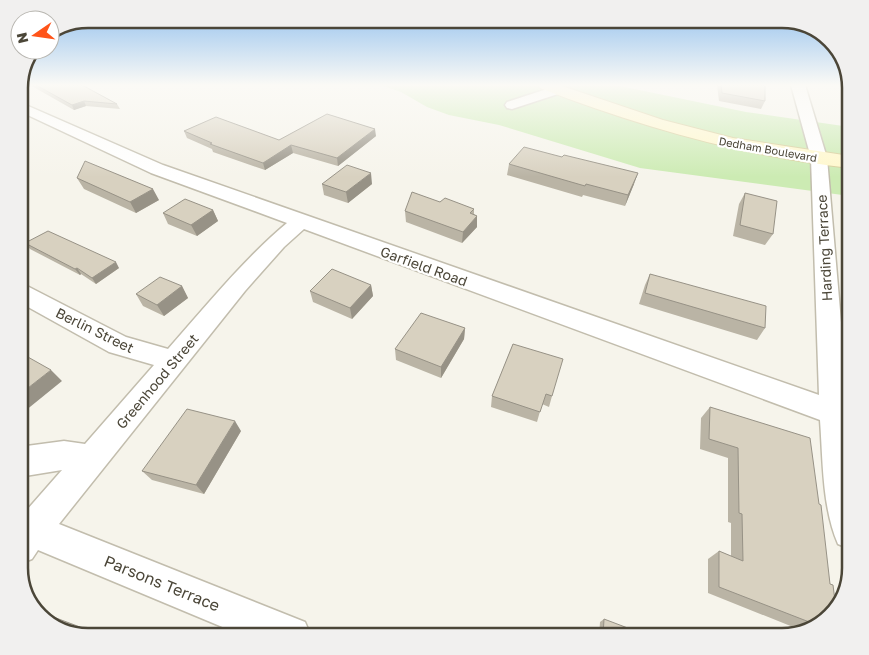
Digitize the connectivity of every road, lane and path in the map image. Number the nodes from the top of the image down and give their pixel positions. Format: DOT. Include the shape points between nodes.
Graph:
graph roads {
  1 [pos="40,116"];
  2 [pos="628,116"];
  3 [pos="807,116"];
  4 [pos="819,158"];
  5 [pos="842,161"];
  6 [pos="301,221"];
  7 [pos="28,297"];
  8 [pos="174,361"];
  9 [pos="834,413"];
  10 [pos="91,459"];
  11 [pos="28,461"];
  12 [pos="842,489"];
  13 [pos="28,536"];
  14 [pos="28,539"];
  15 [pos="269,628"];
  1 -- 6 [label="street, Garfield Road" via="131,158"];
  2 -- 4 [label="main road, Dedham Boulevard" via="740,145"];
  3 -- 4 [label="street, Harding Terrace"];
  4 -- 5 [label="main road, Dedham Boulevard"];
  4 -- 9 [label="street, Harding Terrace"];
  6 -- 8 [label="street, Greenhood Street" via="252,269"];
  6 -- 9 [label="street, Garfield Road"];
  7 -- 8 [label="street, Berlin Street" via="118,345"];
  8 -- 10 [label="street, Greenhood Street"];
  9 -- 12 [label="street, Harding Terrace"];
  10 -- 11 [label="street" via="64,455"];
  10 -- 13 [label="street, Greenhood Street"];
  14 -- 15 [label="street, Parsons Terrace"];
}
